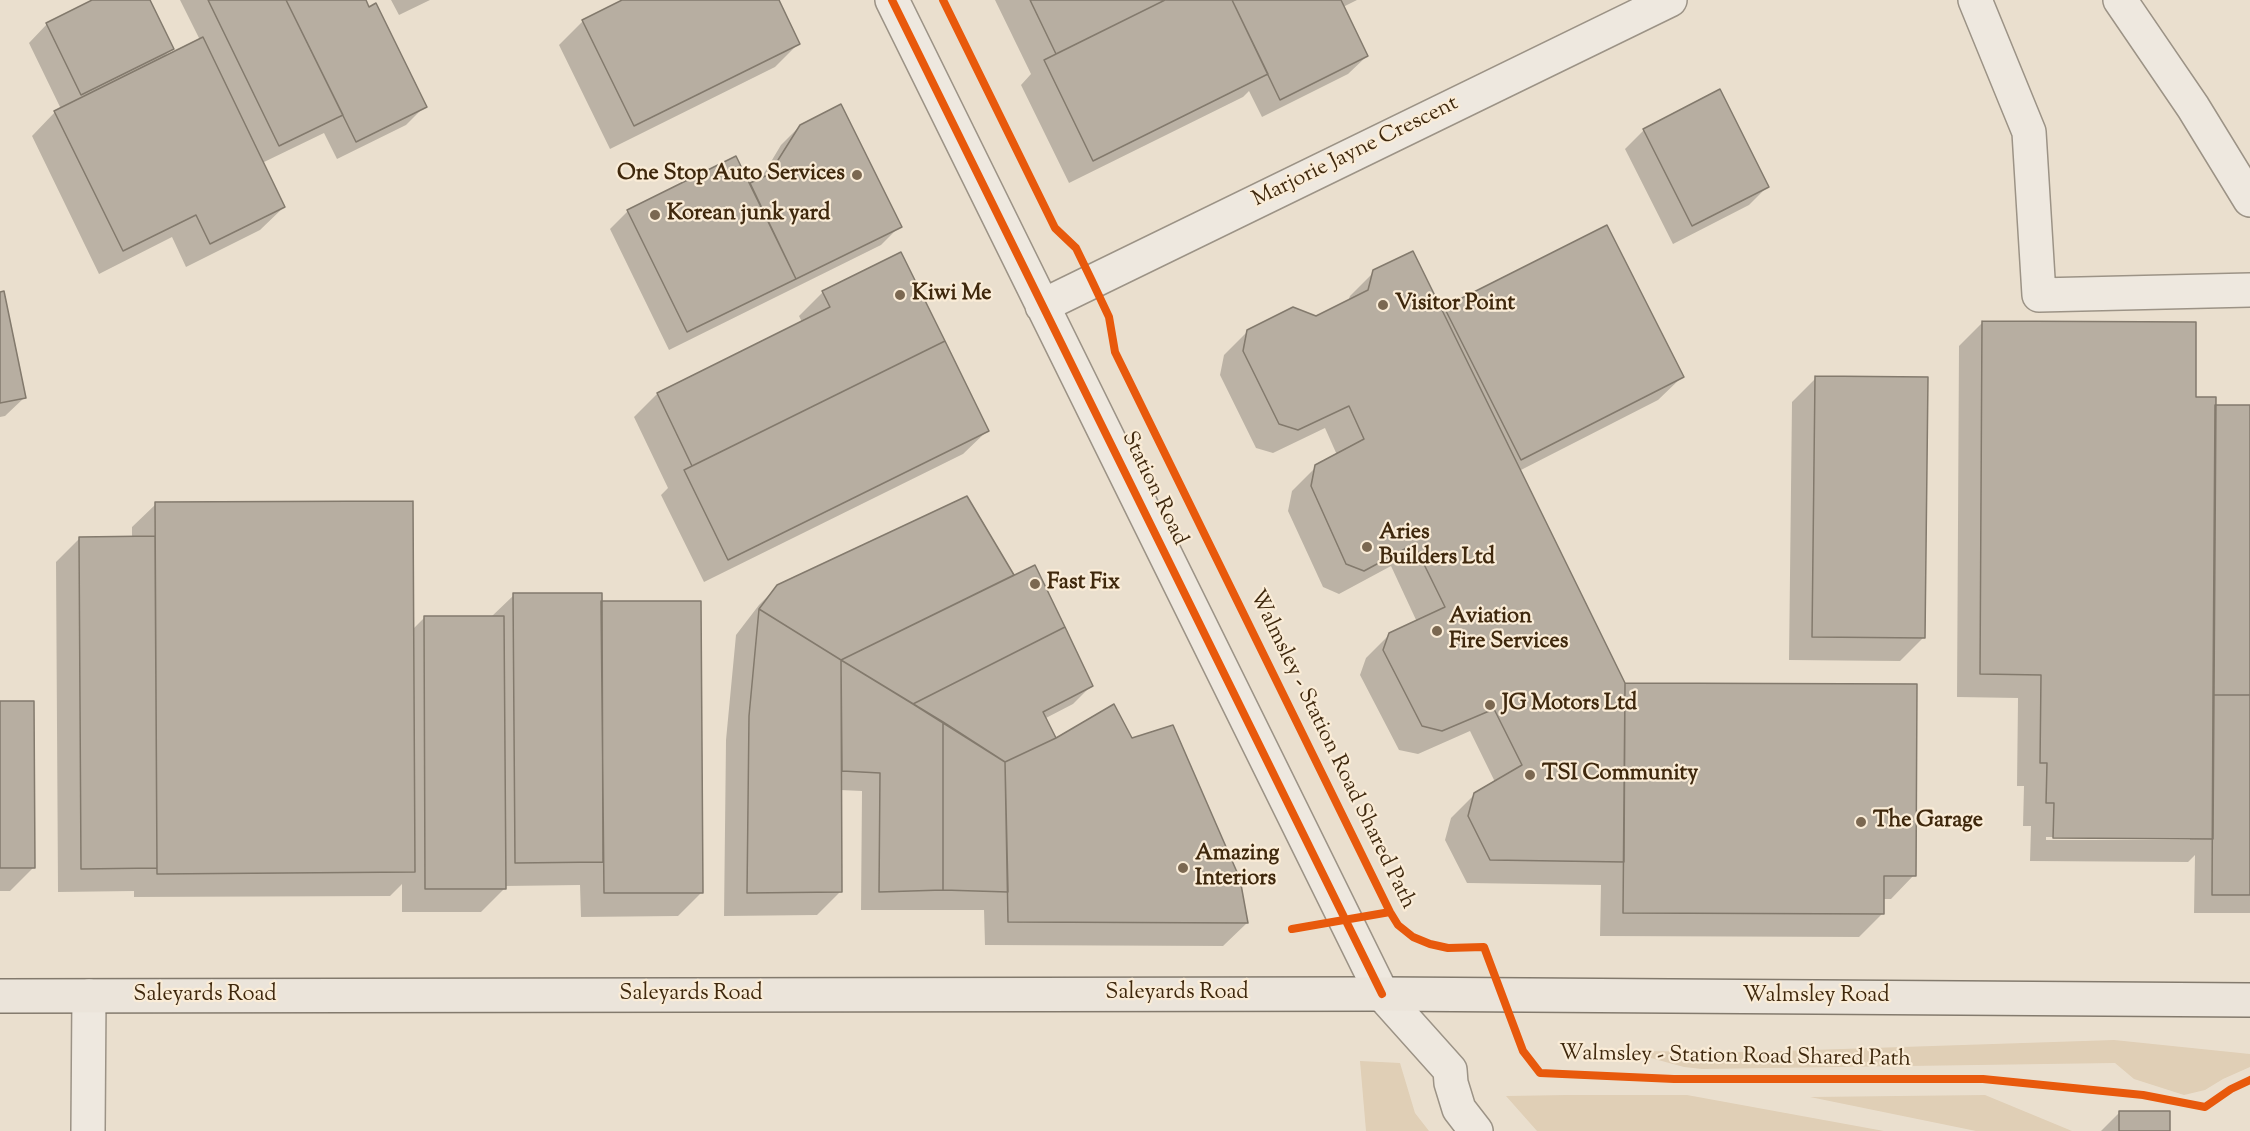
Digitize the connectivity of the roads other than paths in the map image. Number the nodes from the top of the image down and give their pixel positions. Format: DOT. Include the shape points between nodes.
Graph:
graph roads {
  1 [pos="892,0"];
  2 [pos="1670,0"];
  3 [pos="1975,0"];
  4 [pos="2120,0"];
  5 [pos="2250,200"];
  6 [pos="2250,290"];
  7 [pos="1042,306"];
  8 [pos="1382,994"];
  9 [pos="0,996"];
  10 [pos="88,996"];
  11 [pos="2250,1000"];
  12 [pos="88,1131"];
  13 [pos="1476,1131"];
  1 -- 7 [label="street, Station Road"];
  2 -- 7 [label="street, Marjorie Jayne Crescent"];
  3 -- 6 [label="street" via="2029,132 2039,295"];
  4 -- 5 [label="street"];
  7 -- 8 [label="street, Station Road"];
  8 -- 10 [label="main road, Saleyards Road"];
  8 -- 11 [label="main road, Walmsley Road"];
  8 -- 13 [label="street, Station Road" via="1450,1070 1459,1109"];
  9 -- 10 [label="main road, Saleyards Road"];
  10 -- 12 [label="street"];
}
